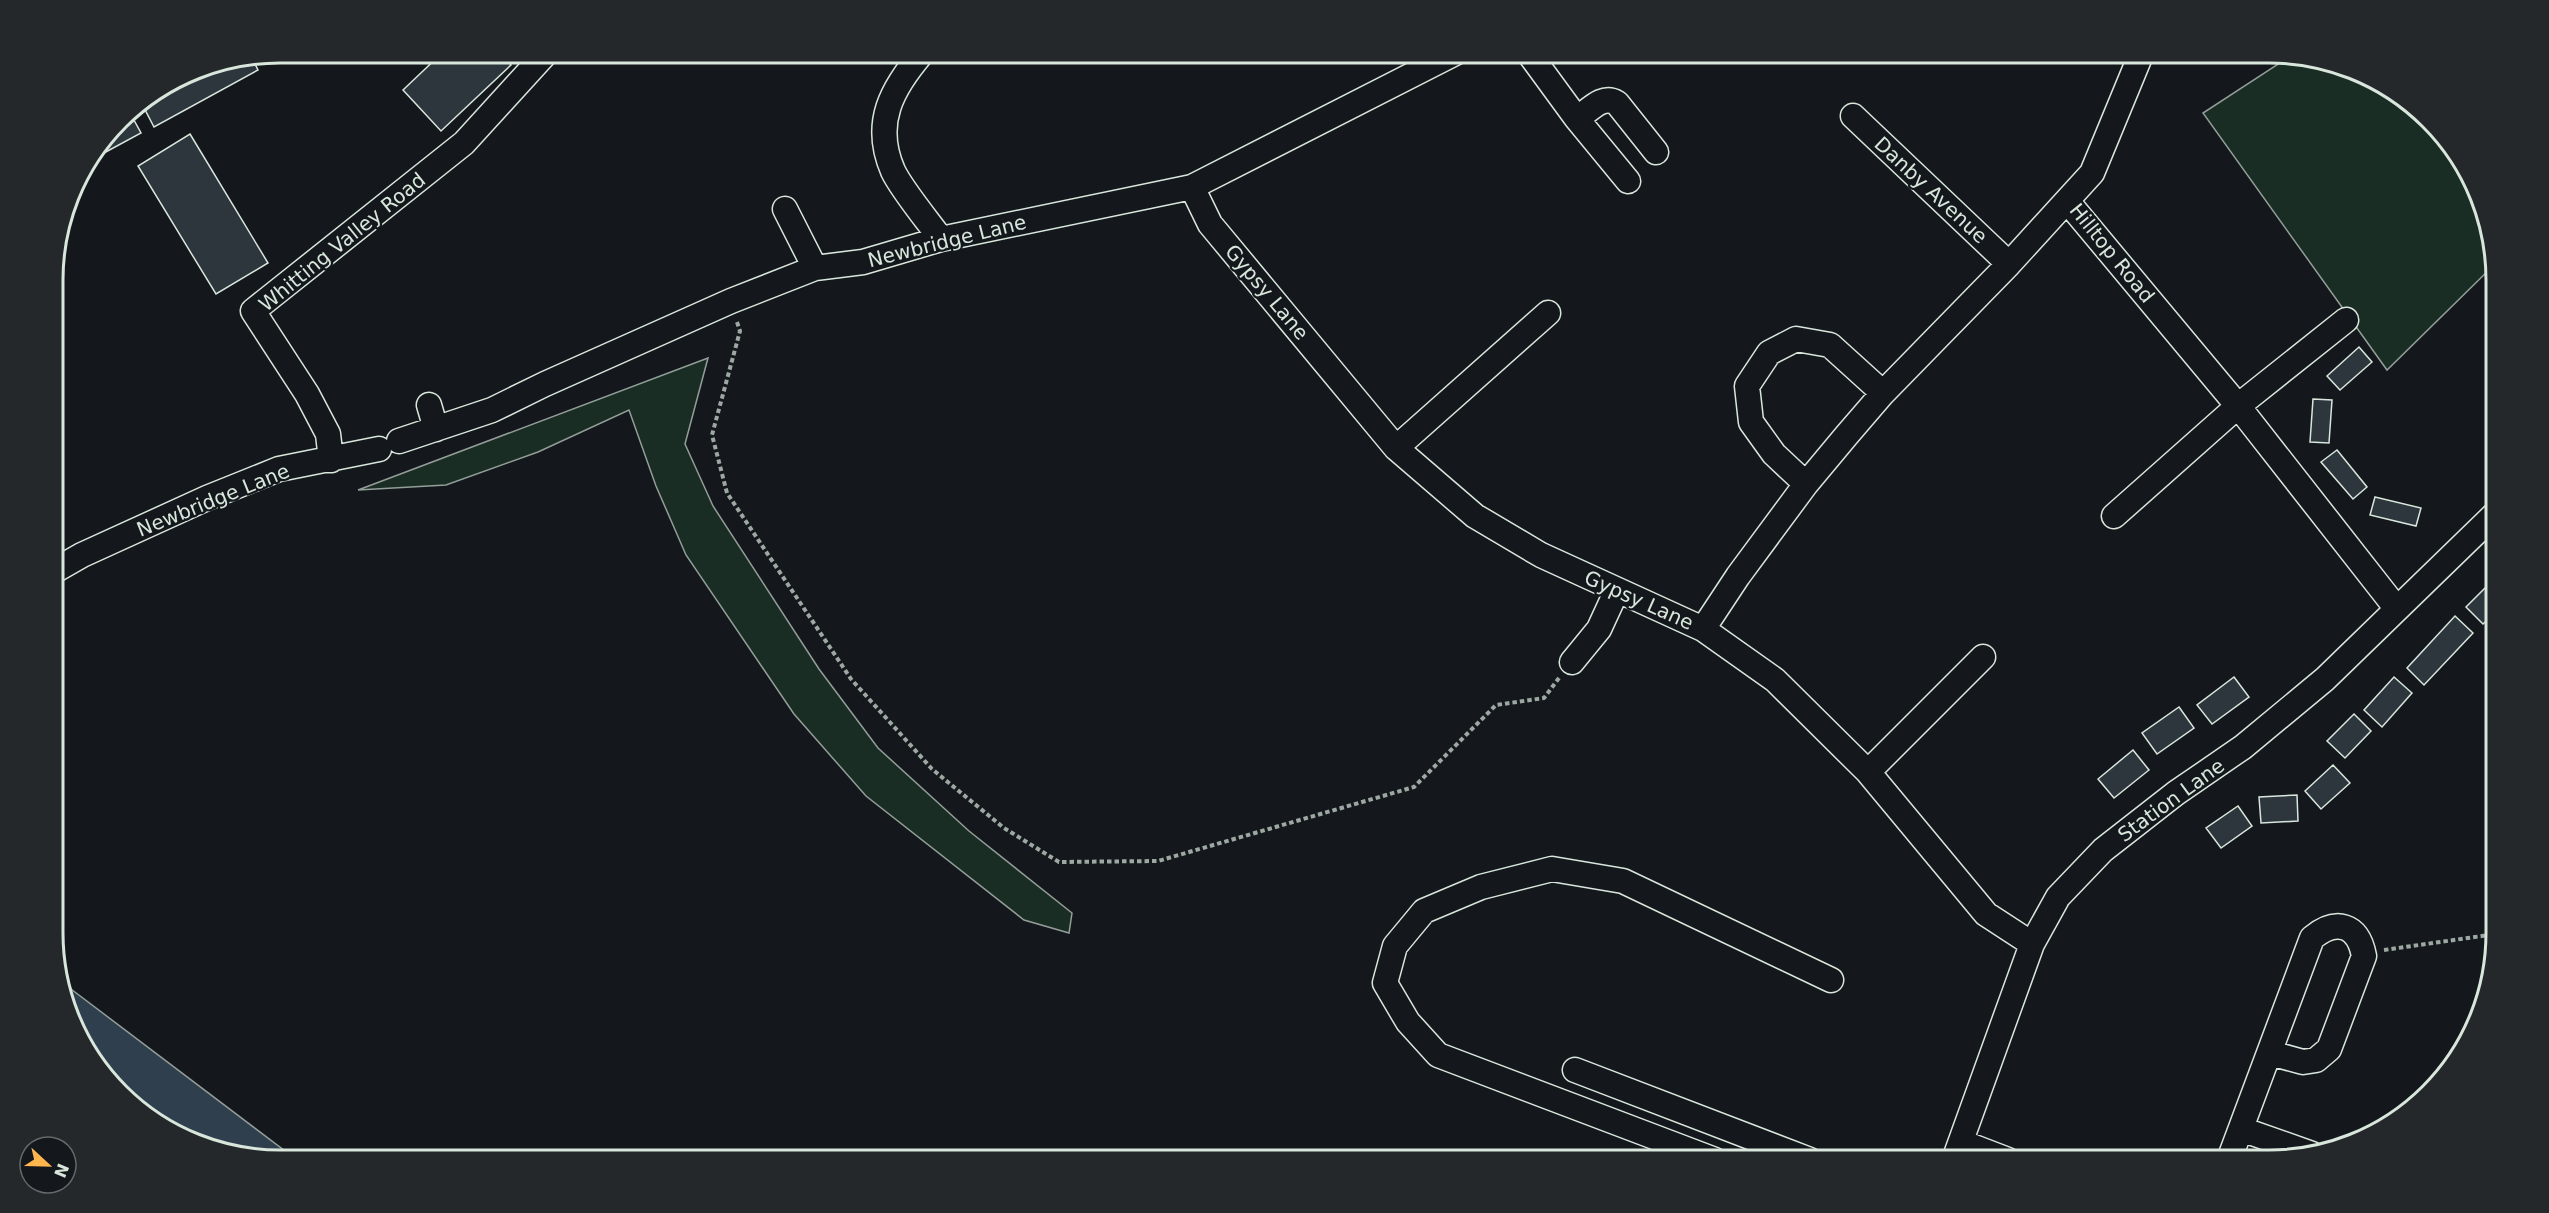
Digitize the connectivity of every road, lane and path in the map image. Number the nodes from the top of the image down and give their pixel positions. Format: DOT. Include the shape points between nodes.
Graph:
graph roads {
  1 [pos="534,63"];
  2 [pos="914,63"];
  3 [pos="1434,63"];
  4 [pos="1536,63"];
  5 [pos="2131,63"];
  6 [pos="1853,116"];
  7 [pos="1577,119"];
  8 [pos="1656,152"];
  9 [pos="1628,181"];
  10 [pos="1192,187"];
  11 [pos="2067,201"];
  12 [pos="785,209"];
  13 [pos="941,239"];
  14 [pos="2009,264"];
  15 [pos="815,268"];
  16 [pos="731,301"];
  17 [pos="1548,313"];
  18 [pos="2346,320"];
  19 [pos="1883,393"];
  20 [pos="429,405"];
  21 [pos="2238,405"];
  22 [pos="435,429"];
  23 [pos="1396,448"];
  24 [pos="331,460"];
  25 [pos="1806,484"];
  26 [pos="2114,516"];
  27 [pos="2486,523"];
  28 [pos="63,566"];
  29 [pos="1617,590"];
  30 [pos="2397,609"];
  31 [pos="1703,629"];
  32 [pos="1983,657"];
  33 [pos="1572,662"];
  34 [pos="1868,772"];
  35 [pos="2486,935"];
  36 [pos="2032,944"];
  37 [pos="2363,953"];
  38 [pos="1831,980"];
  39 [pos="2270,1053"];
  40 [pos="1575,1071"];
  41 [pos="2241,1128"];
  42 [pos="1728,1129"];
  43 [pos="2296,1148"];
  44 [pos="1689,1150"];
  45 [pos="1719,1150"];
  46 [pos="1784,1150"];
  47 [pos="1957,1150"];
  48 [pos="2233,1150"];
  1 -- 24 [label="street, Whitting Valley Road" via="464,143 254,311 328,434"];
  2 -- 13 [label="street" via="888,105 883,131 893,171"];
  3 -- 10 [label="street, Newbridge Lane"];
  4 -- 7 [label="street"];
  5 -- 11 [label="street, Hilltop Road" via="2092,173"];
  6 -- 14 [label="street, Danby Avenue"];
  7 -- 8 [label="street" via="1604,99 1610,99"];
  7 -- 9 [label="street"];
  10 -- 13 [label="street, Newbridge Lane"];
  10 -- 23 [label="street, Gypsy Lane" via="1210,225"];
  11 -- 14 [label="street"];
  11 -- 21 [label="street, Hilltop Road"];
  12 -- 15 [label="street"];
  13 -- 15 [label="street, Newbridge Lane" via="863,262"];
  14 -- 19 [label="street"];
  15 -- 16 [label="street, Newbridge Lane"];
  16 -- 22 [label="street, Newbridge Lane" via="492,410"];
  16 -- 33 [label="path" via="740,331 712,435 727,493 858,688 932,769 1004,828 1059,862 1158,861 1414,787 1496,705 1544,698"];
  17 -- 23 [label="street"];
  18 -- 21 [label="street"];
  19 -- 25 [label="street"];
  19 -- 25 [label="street" via="1830,345 1796,339 1769,353 1748,386 1751,422 1774,454"];
  20 -- 22 [label="street"];
  21 -- 26 [label="street"];
  21 -- 30 [label="street, Hilltop Road"];
  22 -- 24 [label="street, Newbridge Lane"];
  23 -- 29 [label="street, Gypsy Lane" via="1475,516 1541,555"];
  24 -- 28 [label="street, Newbridge Lane" via="279,469"];
  25 -- 31 [label="street"];
  27 -- 30 [label="street, Station Lane"];
  29 -- 31 [label="street, Gypsy Lane"];
  29 -- 33 [label="street" via="1599,629"];
  30 -- 36 [label="street, Station Lane" via="2325,679 2243,747 2103,850 2058,897"];
  31 -- 34 [label="street, Gypsy Lane" via="1775,680"];
  32 -- 34 [label="street"];
  34 -- 36 [label="street, Gypsy Lane" via="1986,914"];
  35 -- 37 [label="path"];
  36 -- 47 [label="street, Station Lane"];
  37 -- 39 [label="street" via="2329,1049 2316,1060 2303,1062"];
  37 -- 39 [label="street" via="2361,941 2353,931 2336,925 2325,927 2312,938"];
  38 -- 44 [label="street" via="1623,881 1552,869 1481,886 1424,911 1395,946 1385,983 1408,1022 1438,1055"];
  39 -- 41 [label="street"];
  40 -- 42 [label="street"];
  41 -- 43 [label="street"];
  41 -- 48 [label="street"];
  42 -- 45 [label="street"];
  42 -- 46 [label="street"];
}
